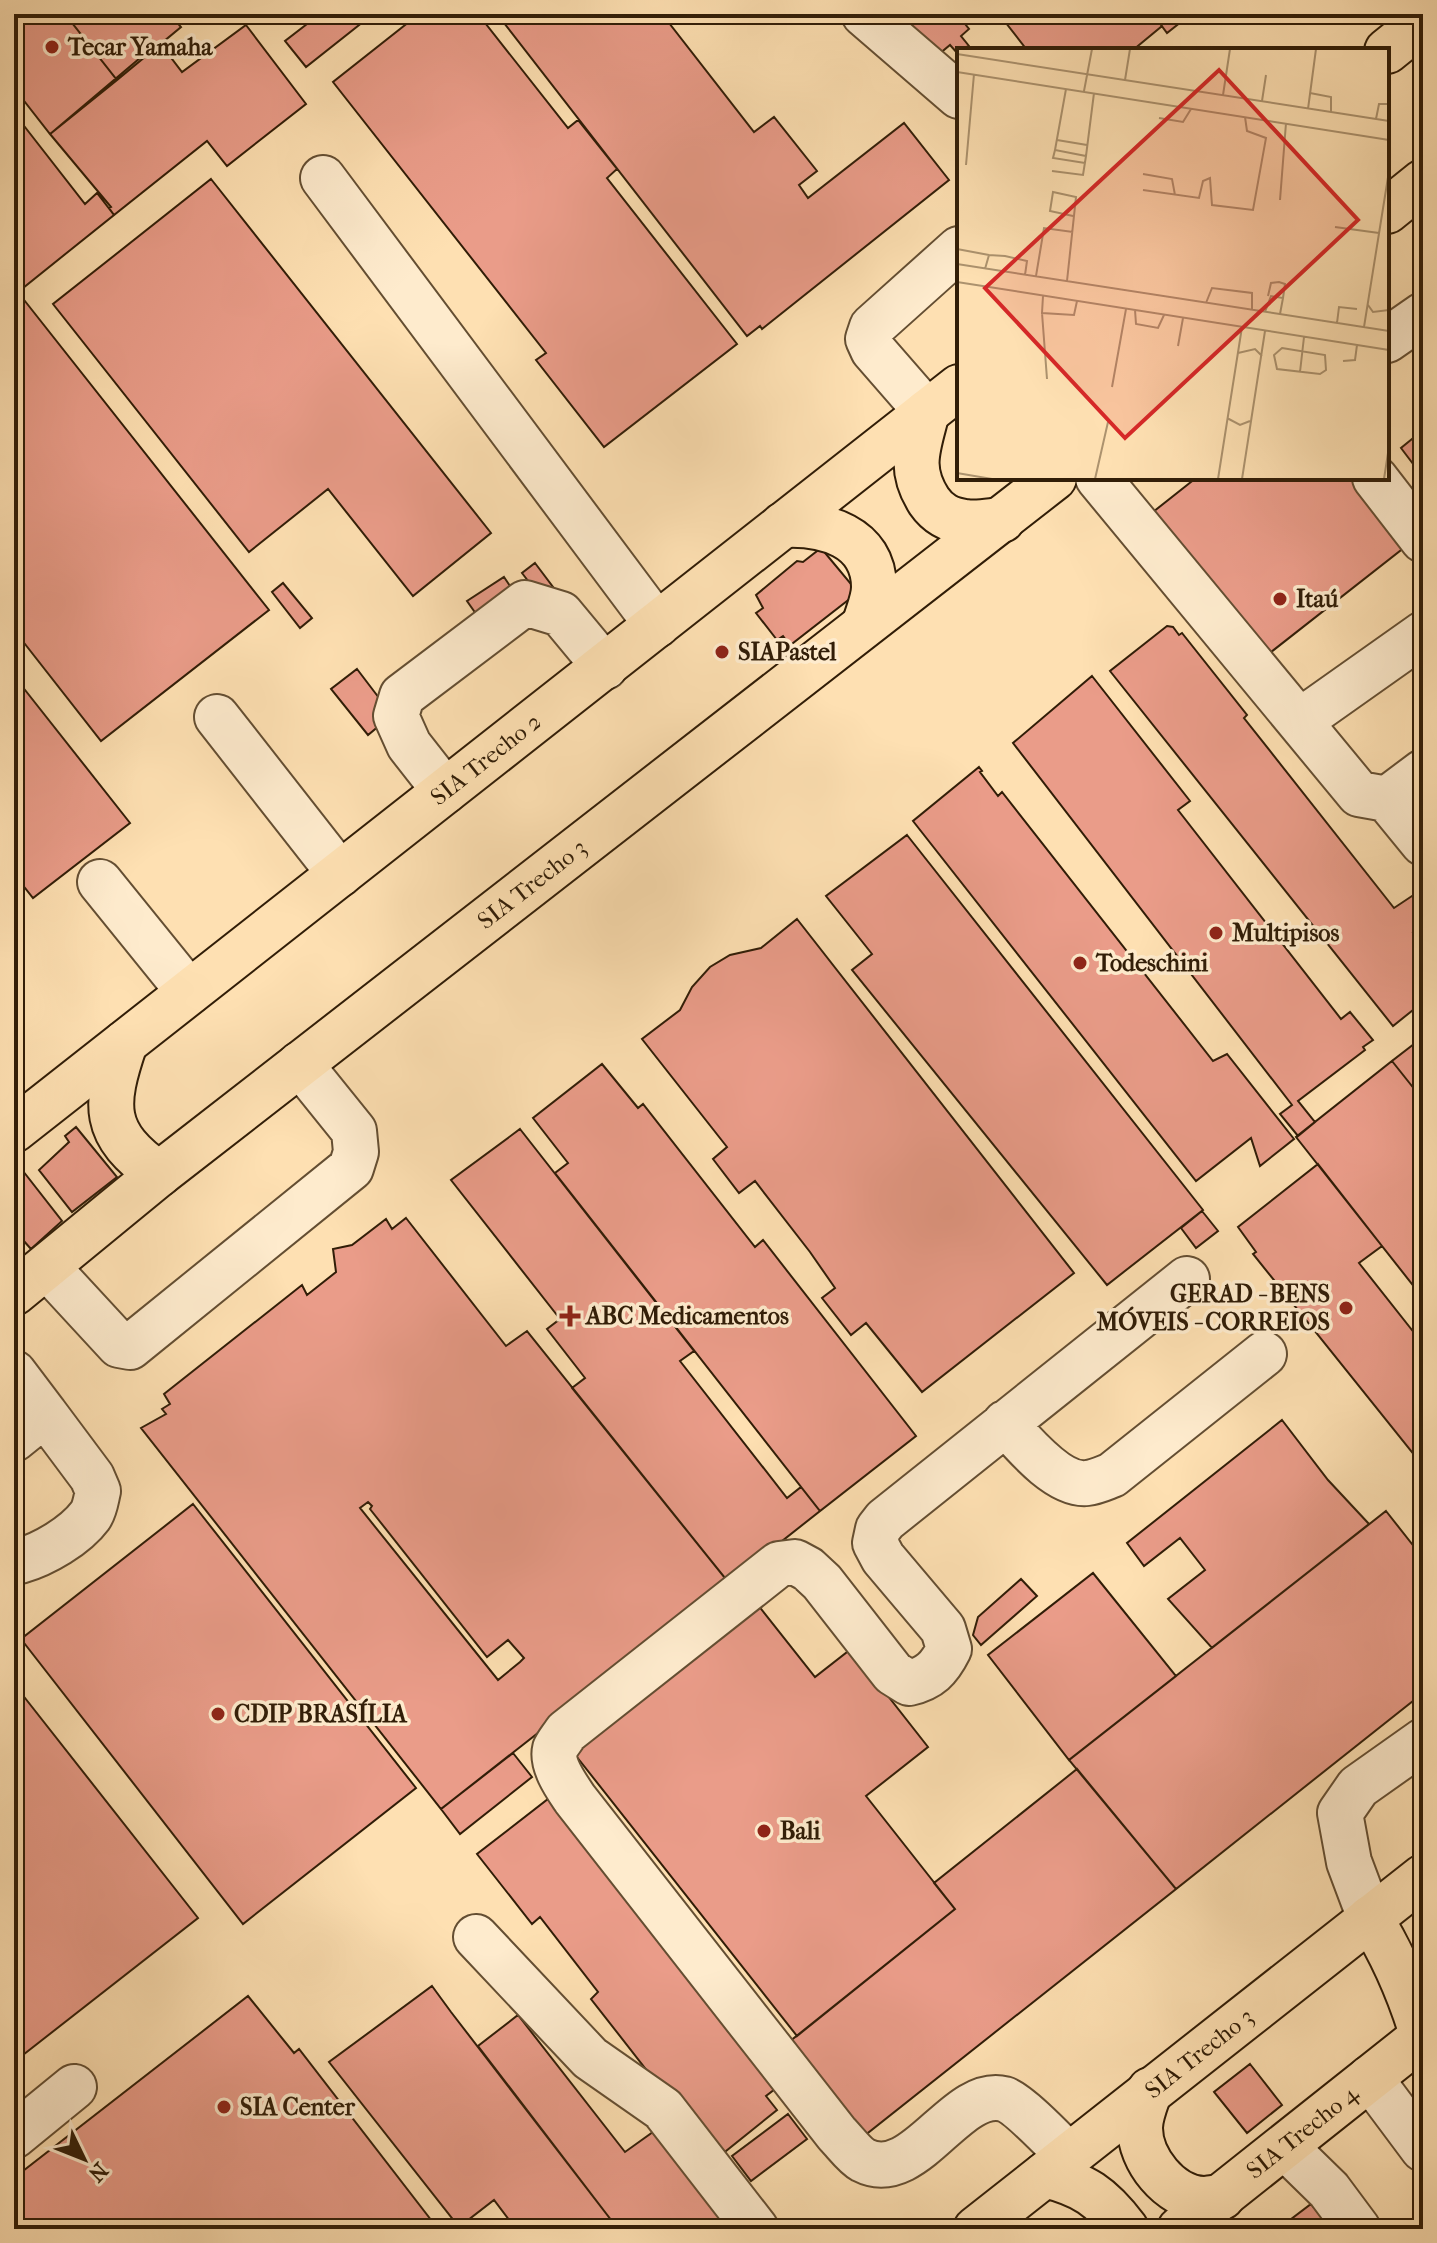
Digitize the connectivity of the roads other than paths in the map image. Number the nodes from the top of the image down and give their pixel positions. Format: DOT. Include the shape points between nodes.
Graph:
graph roads {
  1 [pos="864,14"];
  2 [pos="1423,22"];
  3 [pos="1389,49"];
  4 [pos="957,94"];
  5 [pos="323,178"];
  6 [pos="1423,182"];
  7 [pos="1389,209"];
  8 [pos="957,251"];
  9 [pos="1423,315"];
  10 [pos="1389,339"];
  11 [pos="943,400"];
  12 [pos="1052,480"];
  13 [pos="1100,480"];
  14 [pos="1377,480"];
  15 [pos="1002,520"];
  16 [pos="783,525"];
  17 [pos="1423,540"];
  18 [pos="865,623"];
  19 [pos="657,625"];
  20 [pos="1423,634"];
  21 [pos="605,667"];
  22 [pos="217,717"];
  23 [pos="1300,721"];
  24 [pos="1423,772"];
  25 [pos="445,791"];
  26 [pos="1387,799"];
  27 [pos="1423,843"];
  28 [pos="340,874"];
  29 [pos="100,882"];
  30 [pos="189,992"];
  31 [pos="125,1043"];
  32 [pos="300,1064"];
  33 [pos="14,1130"];
  34 [pos="159,1174"];
  35 [pos="1187,1279"];
  36 [pos="30,1280"];
  37 [pos="1264,1354"];
  38 [pos="14,1373"];
  39 [pos="1005,1423"];
  40 [pos="30,1426"];
  41 [pos="14,1557"];
  42 [pos="1423,1741"];
  43 [pos="1423,1877"];
  44 [pos="1370,1918"];
  45 [pos="476,1937"];
  46 [pos="1423,2037"];
  47 [pos="1370,2078"];
  48 [pos="74,2087"];
  49 [pos="1150,2090"];
  50 [pos="14,2136"];
  51 [pos="1285,2147"];
  52 [pos="1423,2149"];
  53 [pos="1057,2166"];
  54 [pos="1222,2197"];
  55 [pos="756,2229"];
  56 [pos="976,2229"];
  57 [pos="1126,2229"];
  58 [pos="1180,2229"];
  59 [pos="1358,2229"];
  1 -- 4 [label="lane"];
  2 -- 3 [label="main road"];
  5 -- 19 [label="lane"];
  6 -- 7 [label="main road"];
  8 -- 11 [label="lane" via="872,327 868,339 873,350"];
  9 -- 10 [label="lane"];
  11 -- 15 [label="main road" via="916,454 917,483 948,519"];
  11 -- 16 [label="main road, SIA Trecho 2"];
  12 -- 15 [label="main road, SIA Trecho 3"];
  13 -- 23 [label="lane"];
  14 -- 17 [label="lane"];
  15 -- 18 [label="main road, SIA Trecho 3"];
  16 -- 18 [label="main road" via="829,528 850,539 864,555 874,591"];
  16 -- 19 [label="main road, SIA Trecho 2"];
  18 -- 32 [label="main road, SIA Trecho 3"];
  19 -- 21 [label="main road, SIA Trecho 2"];
  20 -- 23 [label="lane"];
  21 -- 25 [label="main road, SIA Trecho 2"];
  21 -- 25 [label="lane" via="561,614 525,603 402,696 396,716 409,745"];
  22 -- 28 [label="lane"];
  23 -- 26 [label="lane" via="1359,794"];
  24 -- 26 [label="lane"];
  25 -- 28 [label="main road, SIA Trecho 2"];
  26 -- 27 [label="lane"];
  28 -- 30 [label="main road, SIA Trecho 2"];
  29 -- 30 [label="lane"];
  30 -- 31 [label="main road, SIA Trecho 2"];
  31 -- 33 [label="main road, SIA Trecho 2"];
  31 -- 34 [label="main road" via="110,1105 118,1134"];
  32 -- 34 [label="main road, SIA Trecho 3"];
  32 -- 36 [label="lane" via="354,1131 351,1168 130,1347 119,1345"];
  34 -- 36 [label="main road, SIA Trecho 3"];
  35 -- 39 [label="lane"];
  37 -- 39 [label="lane" via="1112,1475 1084,1484 1055,1472"];
  38 -- 40 [label="lane"];
  39 -- 53 [label="lane" via="885,1520 874,1537 883,1558 943,1629 949,1649 940,1667 925,1679 909,1683 893,1673 822,1582 795,1562 779,1564 566,1732 555,1750 564,1783 575,1799 862,2160 883,2165 898,2160 971,2106 991,2098 1007,2100"];
  40 -- 41 [label="lane" via="92,1477 98,1491 79,1527 35,1556 20,1561"];
  42 -- 44 [label="lane" via="1358,1787 1340,1813 1349,1862"];
  43 -- 44 [label="main road, SIA Trecho 3"];
  44 -- 46 [label="main road" via="1401,1972"];
  44 -- 49 [label="main road, SIA Trecho 3"];
  45 -- 55 [label="lane" via="590,2058 663,2109"];
  46 -- 47 [label="main road, SIA Trecho 4"];
  47 -- 51 [label="main road, SIA Trecho 4"];
  47 -- 52 [label="lane"];
  48 -- 50 [label="lane"];
  49 -- 53 [label="main road, SIA Trecho 3"];
  49 -- 54 [label="main road" via="1140,2125 1143,2149 1159,2176 1178,2191 1201,2199"];
  51 -- 54 [label="main road, SIA Trecho 4"];
  51 -- 59 [label="lane" via="1329,2190"];
  53 -- 56 [label="main road, SIA Trecho 3"];
  53 -- 57 [label="main road" via="1109,2207"];
  54 -- 58 [label="main road, SIA Trecho 4"];
}
